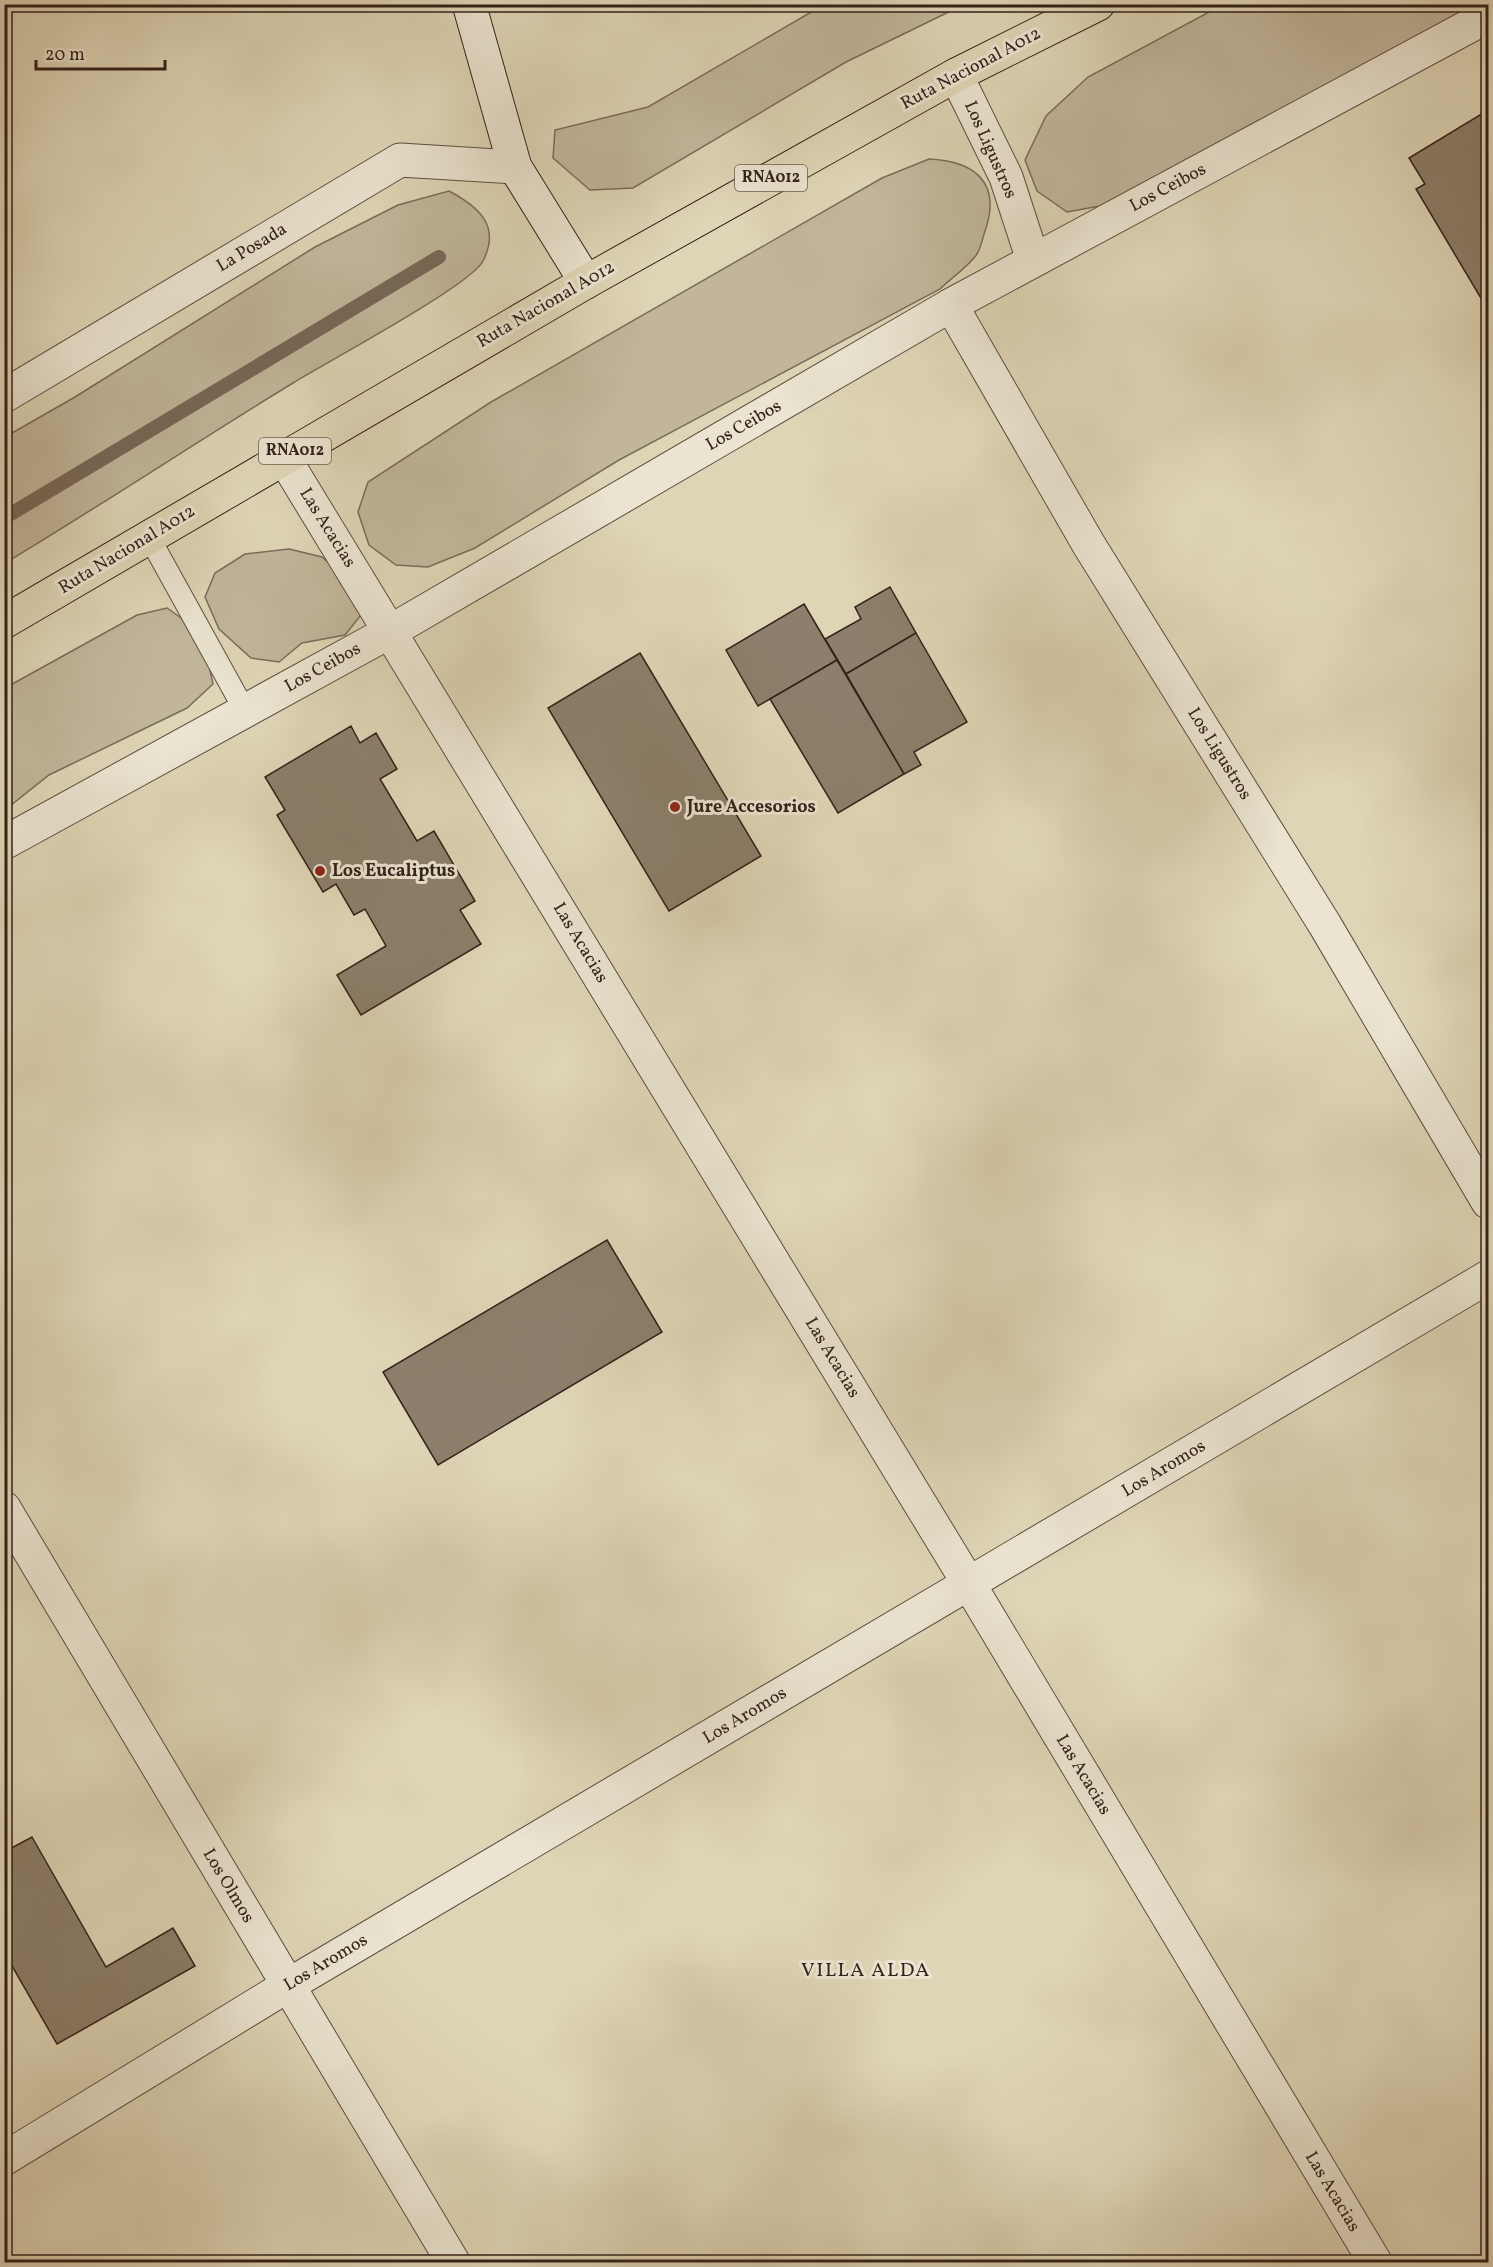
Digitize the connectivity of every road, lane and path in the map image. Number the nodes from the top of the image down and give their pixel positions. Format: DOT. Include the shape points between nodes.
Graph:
graph roads {
  1 [pos="469,4"];
  2 [pos="1098,4"];
  3 [pos="1488,16"];
  4 [pos="956,75"];
  5 [pos="515,167"];
  6 [pos="1033,260"];
  7 [pos="586,282"];
  8 [pos="951,305"];
  9 [pos="4,396"];
  10 [pos="284,458"];
  11 [pos="149,537"];
  12 [pos="4,622"];
  13 [pos="391,631"];
  14 [pos="245,711"];
  15 [pos="4,843"];
  16 [pos="1488,1202"];
  17 [pos="1488,1277"];
  18 [pos="4,1508"];
  19 [pos="969,1584"];
  20 [pos="287,1986"];
  21 [pos="4,2159"];
  22 [pos="453,2262"];
  23 [pos="1375,2262"];
  1 -- 5 [label="street"];
  2 -- 4 [label="highway, Ruta Nacional A012 / RNA012"];
  3 -- 6 [label="street, Los Ceibos"];
  4 -- 6 [label="street, Los Ligustros" via="1006,177"];
  4 -- 7 [label="highway, Ruta Nacional A012 / RNA012"];
  5 -- 7 [label="street"];
  5 -- 9 [label="street, La Posada" via="400,160"];
  6 -- 8 [label="street, Los Ceibos"];
  7 -- 10 [label="highway, Ruta Nacional A012 / RNA012"];
  8 -- 13 [label="street, Los Ceibos"];
  8 -- 16 [label="street, Los Ligustros" via="1089,545 1325,925"];
  10 -- 11 [label="highway, Ruta Nacional A012 / RNA012"];
  10 -- 13 [label="street, Las Acacias"];
  11 -- 12 [label="highway, Ruta Nacional A012 / RNA012"];
  11 -- 14 [label="lane"];
  13 -- 14 [label="street, Los Ceibos"];
  13 -- 19 [label="street, Las Acacias"];
  14 -- 15 [label="street, Los Ceibos"];
  17 -- 19 [label="street, Los Aromos"];
  18 -- 20 [label="street, Los Olmos"];
  19 -- 20 [label="street, Los Aromos"];
  19 -- 23 [label="street, Las Acacias"];
  20 -- 21 [label="street, Los Aromos"];
  20 -- 22 [label="street, Los Olmos"];
}
